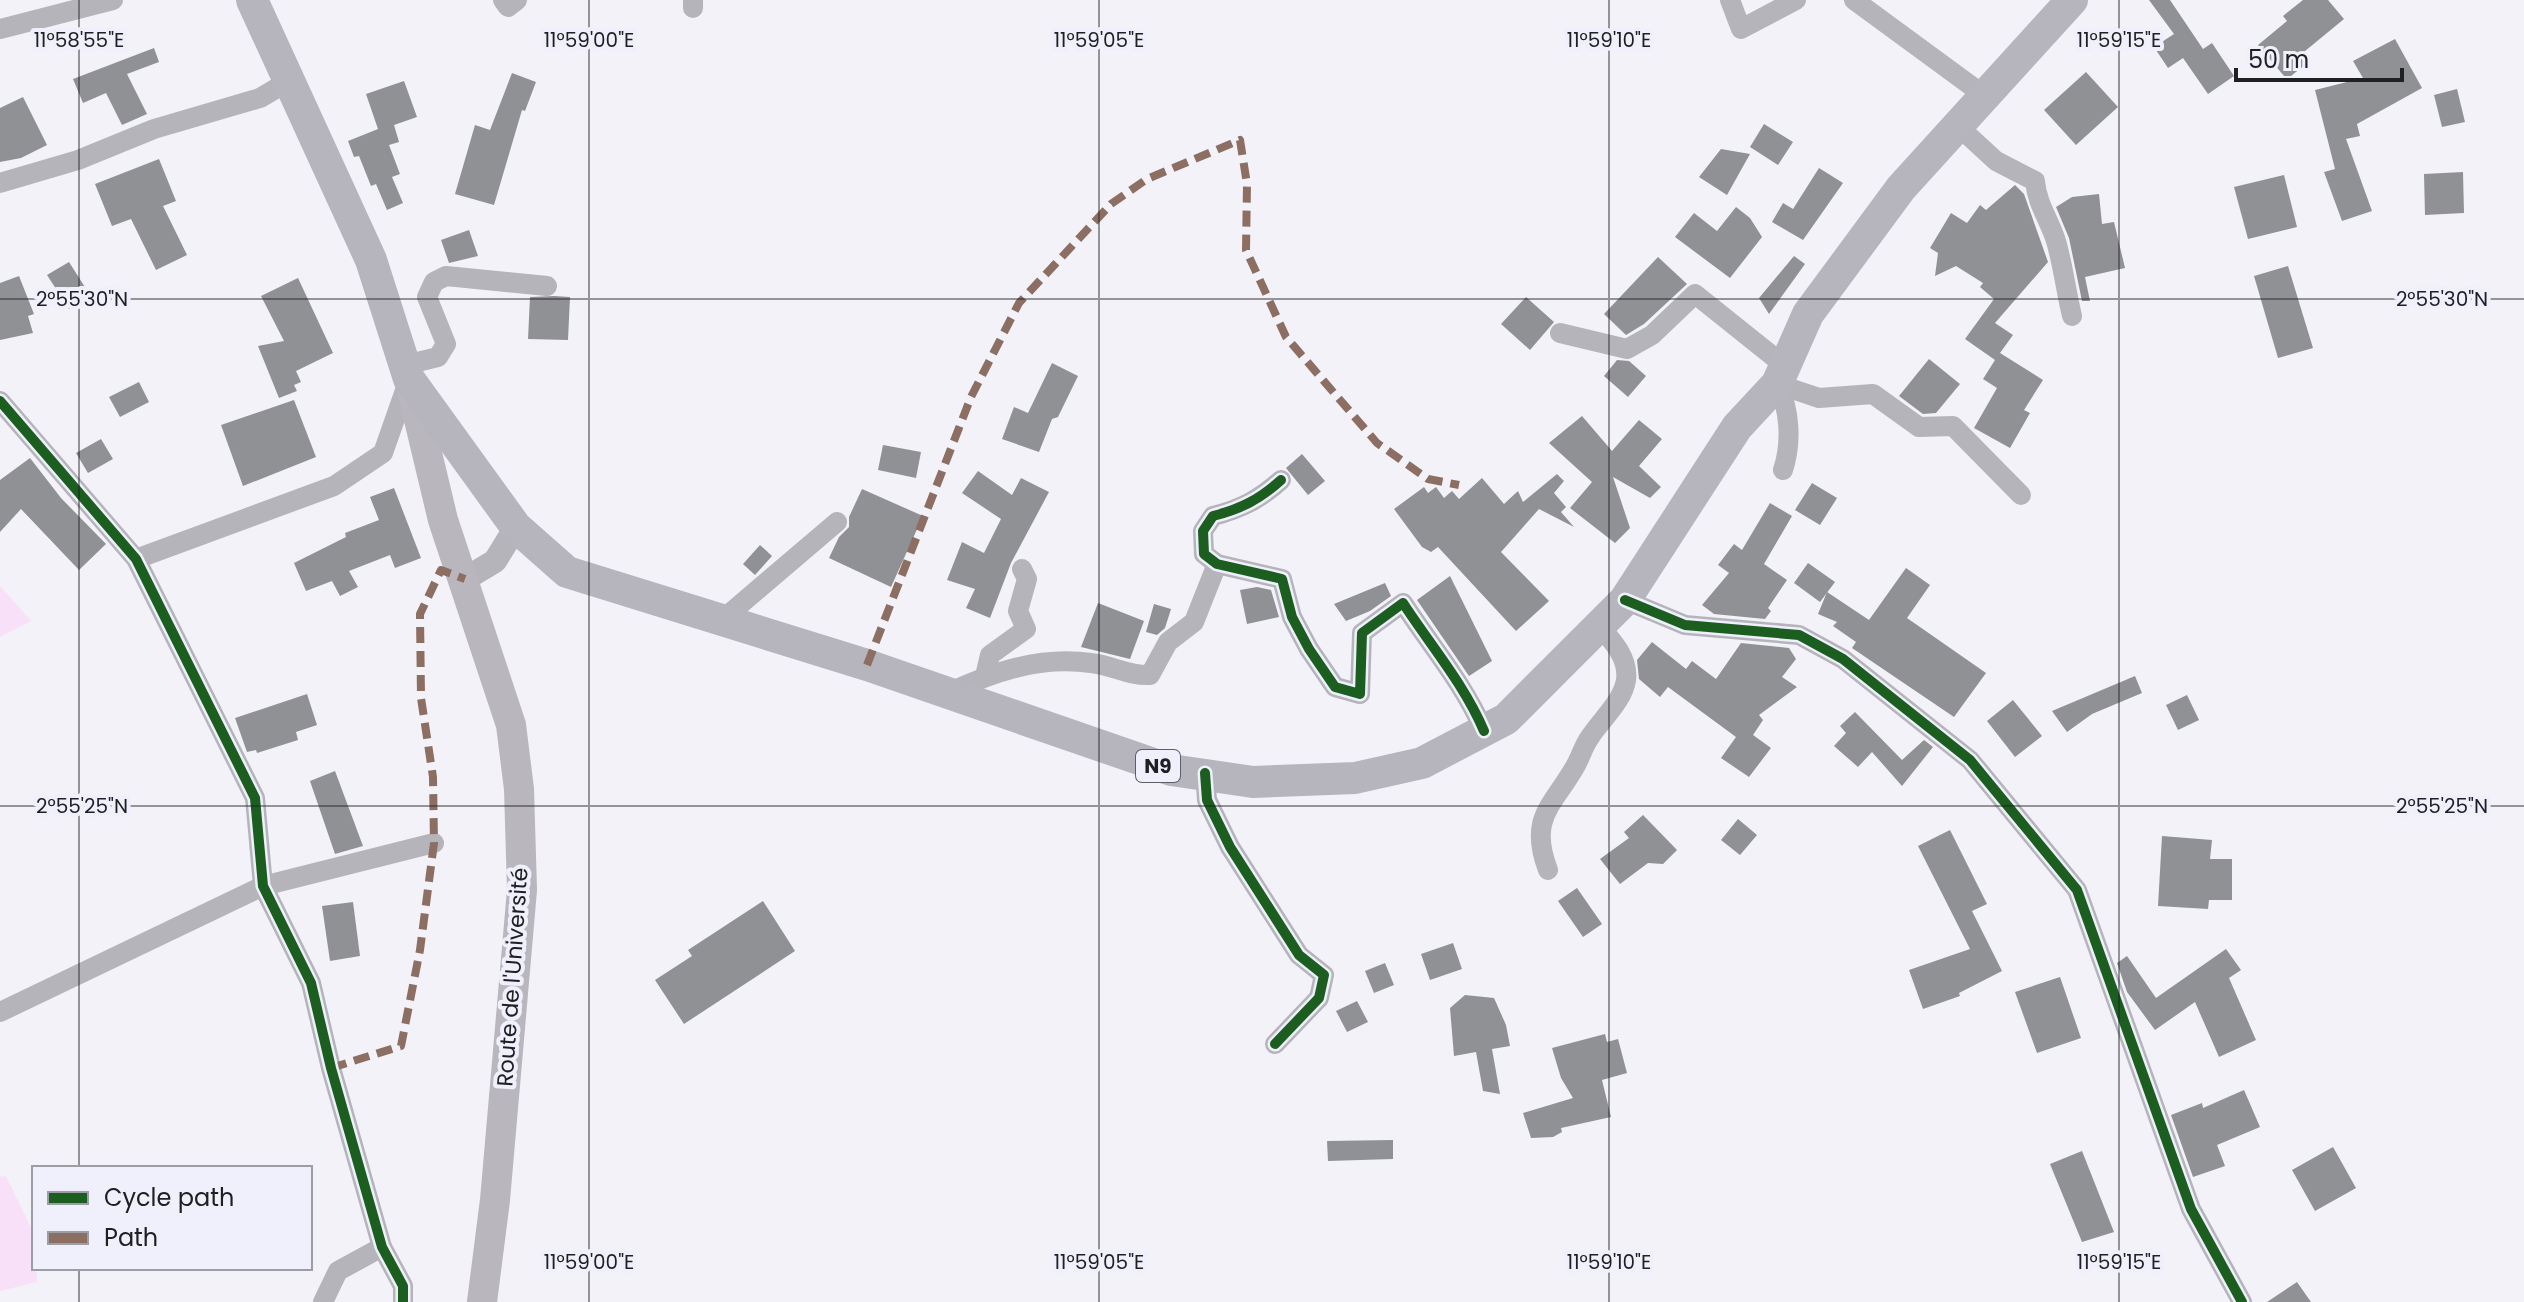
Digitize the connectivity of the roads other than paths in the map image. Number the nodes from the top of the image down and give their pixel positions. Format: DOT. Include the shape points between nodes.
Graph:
graph roads {
  1 [pos="113,0"];
  2 [pos="252,0"];
  3 [pos="503,0"];
  4 [pos="517,0"];
  5 [pos="1730,0"];
  6 [pos="1796,0"];
  7 [pos="1854,0"];
  8 [pos="2072,0"];
  9 [pos="0,29"];
  10 [pos="289,81"];
  11 [pos="1985,96"];
  12 [pos="1958,126"];
  13 [pos="0,183"];
  14 [pos="547,286"];
  15 [pos="2072,316"];
  16 [pos="1560,333"];
  17 [pos="407,372"];
  18 [pos="1781,375"];
  19 [pos="0,401"];
  20 [pos="1783,470"];
  21 [pos="1281,480"];
  22 [pos="2021,495"];
  23 [pos="837,522"];
  24 [pos="516,527"];
  25 [pos="136,559"];
  26 [pos="1217,564"];
  27 [pos="1022,569"];
  28 [pos="465,579"];
  29 [pos="1625,600"];
  30 [pos="722,620"];
  31 [pos="1599,626"];
  32 [pos="985,676"];
  33 [pos="948,693"];
  34 [pos="1484,731"];
  35 [pos="1205,773"];
  36 [pos="434,843"];
  37 [pos="1548,870"];
  38 [pos="263,886"];
  39 [pos="0,1012"];
  40 [pos="1275,1044"];
  41 [pos="382,1247"];
  42 [pos="323,1302"];
  43 [pos="403,1302"];
  44 [pos="482,1302"];
  45 [pos="2242,1302"];
  1 -- 9 [label="street"];
  2 -- 10 [label="highway, N9"];
  3 -- 4 [label="street" via="508,7"];
  5 -- 6 [label="street" via="1741,29"];
  7 -- 11 [label="street"];
  8 -- 11 [label="highway, N9"];
  10 -- 13 [label="street" via="260,98"];
  10 -- 17 [label="highway, N9" via="371,260"];
  11 -- 12 [label="highway, N9"];
  12 -- 15 [label="street" via="1996,161 2035,181 2037,201 2057,243"];
  12 -- 18 [label="highway, N9" via="1901,188 1808,314"];
  14 -- 17 [label="street" via="446,276 434,282 427,297 446,344 438,357"];
  16 -- 18 [label="street" via="1627,349 1652,335 1695,294"];
  17 -- 24 [label="highway, N9"];
  17 -- 25 [label="street" via="383,453 334,486"];
  17 -- 28 [label="main road, Route de l'Université" via="443,520"];
  18 -- 20 [label="street" via="1788,415"];
  18 -- 22 [label="street" via="1819,398 1873,394 1919,427 1953,426"];
  18 -- 29 [label="highway, N9" via="1737,427"];
  19 -- 25 [label="street"];
  21 -- 26 [label="street" via="1259,499 1213,516 1203,531 1204,554"];
  23 -- 30 [label="street"];
  24 -- 28 [label="street" via="495,561"];
  24 -- 30 [label="highway, N9" via="567,572"];
  25 -- 38 [label="street" via="255,798"];
  26 -- 32 [label="street" via="1194,622 1168,642 1150,675 1093,663 1047,661"];
  26 -- 34 [label="street" via="1282,579 1292,617 1309,649 1335,687 1360,694 1362,633 1403,603 1468,694"];
  27 -- 32 [label="street" via="1027,579 1018,611 1026,629 990,655"];
  28 -- 44 [label="main road, Route de l'Université" via="511,725 522,890"];
  29 -- 31 [label="highway, N9"];
  29 -- 45 [label="street" via="1685,625 1799,635 1843,659 1970,760 2077,890 2191,1209"];
  30 -- 33 [label="highway, N9"];
  31 -- 34 [label="highway, N9" via="1506,719"];
  31 -- 37 [label="street" via="1616,645 1626,679 1548,804 1541,823 1541,852"];
  32 -- 33 [label="street"];
  33 -- 35 [label="highway, N9" via="1171,770"];
  34 -- 35 [label="highway, N9" via="1422,763 1355,778 1253,782"];
  35 -- 40 [label="street" via="1207,800 1230,847 1299,955 1324,975 1319,998"];
  36 -- 38 [label="street"];
  38 -- 39 [label="street"];
  38 -- 41 [label="street" via="311,983"];
  41 -- 42 [label="street" via="338,1271"];
  41 -- 43 [label="street" via="403,1286"];
}
